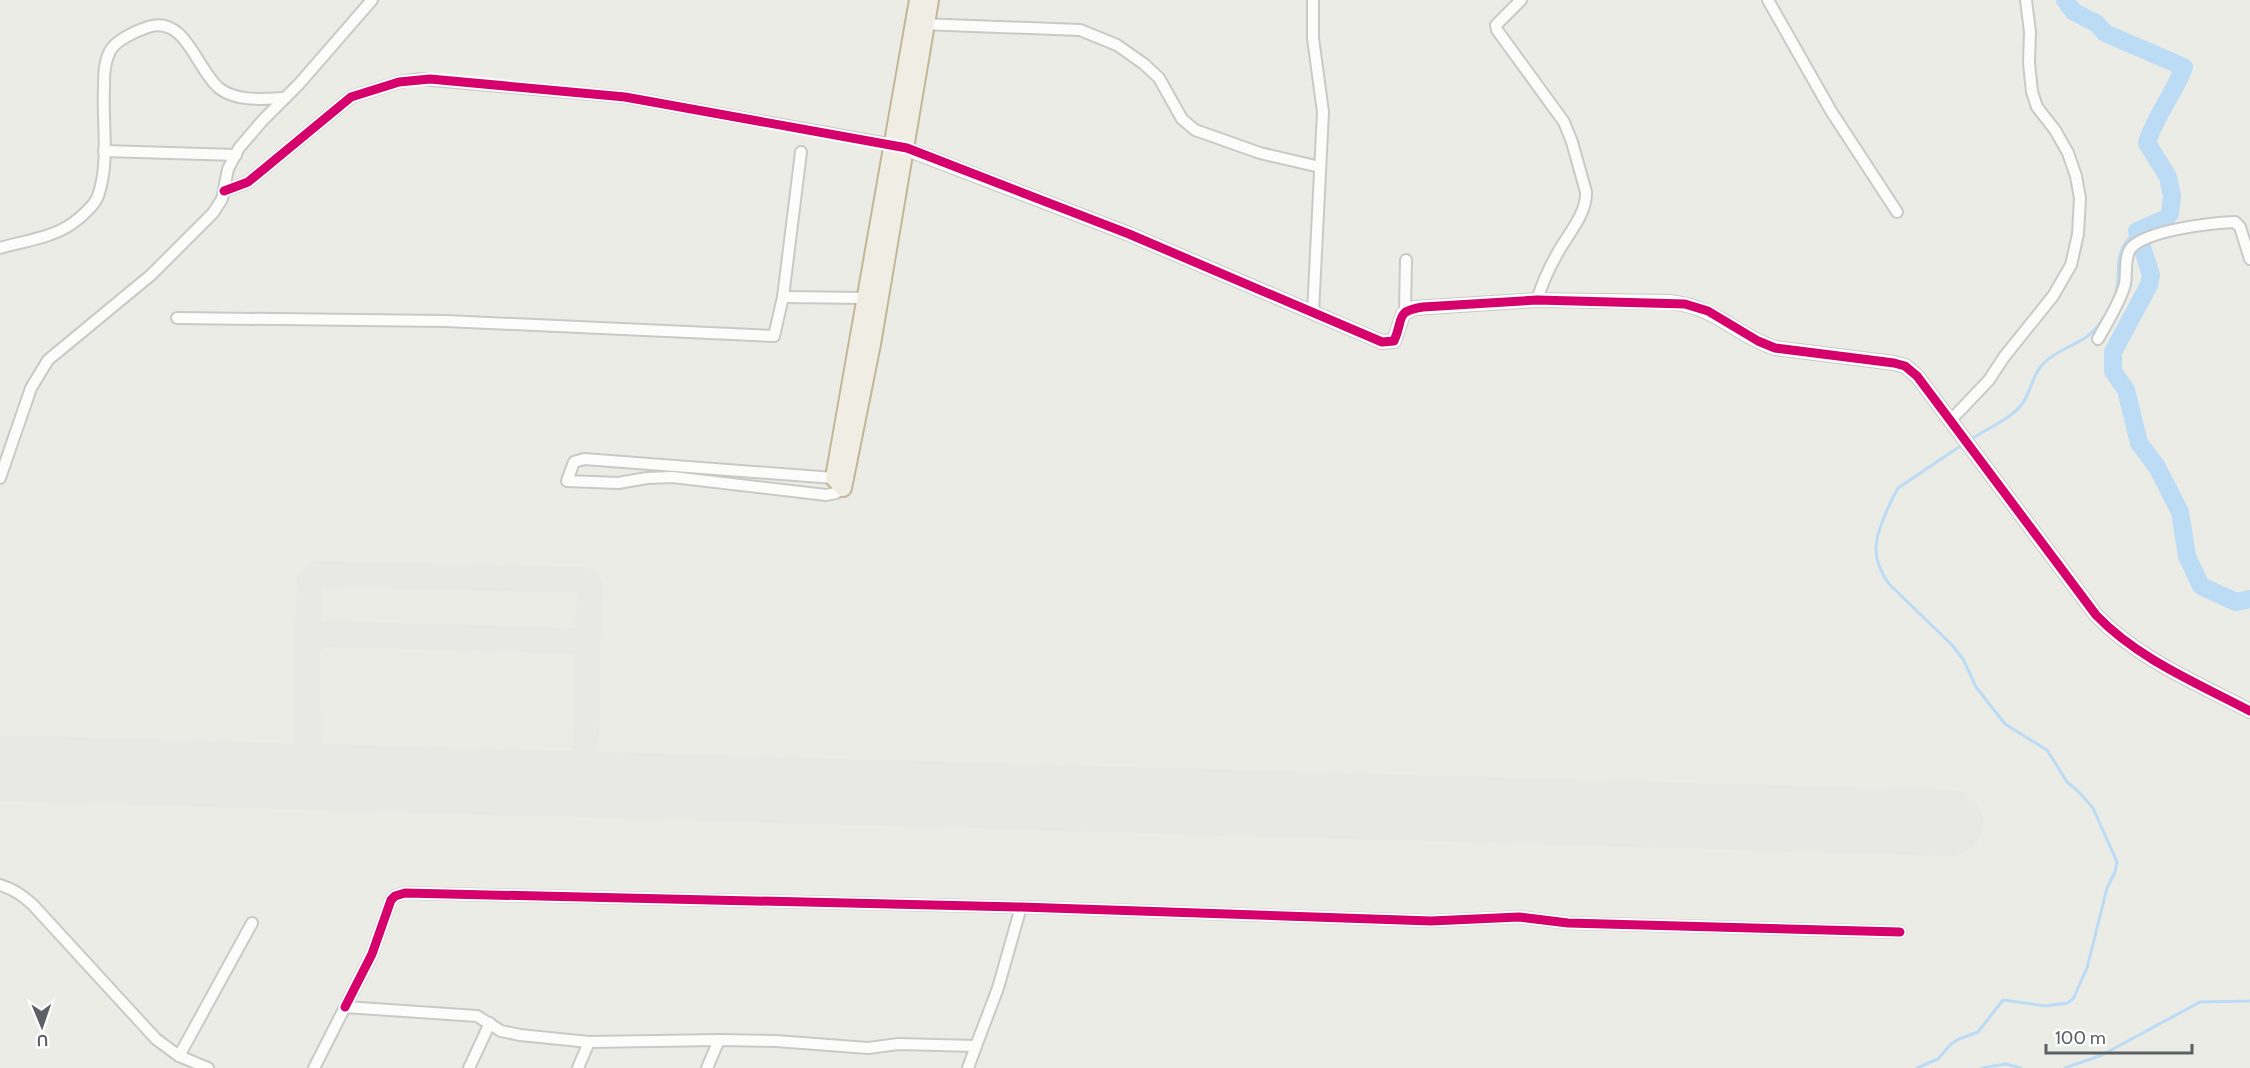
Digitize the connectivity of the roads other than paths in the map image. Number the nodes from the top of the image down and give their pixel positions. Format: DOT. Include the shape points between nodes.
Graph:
graph roads {
  1 [pos="372,0"];
  2 [pos="918,0"];
  3 [pos="930,0"];
  4 [pos="1313,0"];
  5 [pos="1521,0"];
  6 [pos="1768,0"];
  7 [pos="2026,0"];
  8 [pos="920,24"];
  9 [pos="285,98"];
  10 [pos="900,146"];
  11 [pos="104,151"];
  12 [pos="801,152"];
  13 [pos="236,155"];
  14 [pos="1320,167"];
  15 [pos="224,191"];
  16 [pos="1897,212"];
  17 [pos="885,230"];
  18 [pos="0,248"];
  19 [pos="2250,259"];
  20 [pos="1406,260"];
  21 [pos="783,297"];
  22 [pos="866,298"];
  23 [pos="1537,300"];
  24 [pos="1405,312"];
  25 [pos="1313,313"];
  26 [pos="177,318"];
  27 [pos="2097,339"];
  28 [pos="1950,421"];
  29 [pos="0,478"];
  30 [pos="838,483"];
  31 [pos="2250,711"];
  32 [pos="0,885"];
  33 [pos="1021,908"];
  34 [pos="252,923"];
  35 [pos="1900,932"];
  36 [pos="345,1007"];
  37 [pos="490,1023"];
  38 [pos="718,1040"];
  39 [pos="589,1042"];
  40 [pos="976,1046"];
  41 [pos="179,1056"];
  42 [pos="208,1068"];
  43 [pos="314,1068"];
  44 [pos="469,1068"];
  45 [pos="578,1068"];
  46 [pos="707,1068"];
  47 [pos="968,1068"];
  1 -- 9 [label="street"];
  2 -- 8 [label="highway"];
  3 -- 8 [label="highway"];
  4 -- 14 [label="street" via="1313,38 1323,112"];
  5 -- 23 [label="street" via="1500,19 1497,30 1564,122 1586,192 1574,227 1546,274"];
  6 -- 16 [label="street" via="1832,111"];
  7 -- 28 [label="street" via="2032,92 2037,107 2068,153 2076,176 2079,234 2071,265 2053,296 1989,380"];
  8 -- 10 [label="highway"];
  8 -- 14 [label="street" via="1080,30 1117,45 1144,64 1159,78 1182,119 1195,130 1260,153"];
  9 -- 11 [label="street" via="256,99 220,89 180,34 169,27 147,27 111,49 104,66"];
  9 -- 13 [label="street"];
  10 -- 15 [label="street" via="625,97 409,80 351,97 249,182"];
  10 -- 17 [label="highway"];
  10 -- 25 [label="street" via="1129,234"];
  11 -- 13 [label="street"];
  11 -- 18 [label="street" via="97,198 75,222 56,233"];
  12 -- 21 [label="street"];
  13 -- 15 [label="street" via="228,169"];
  14 -- 25 [label="street"];
  15 -- 29 [label="street" via="213,213 151,275 48,360 31,388"];
  17 -- 22 [label="highway"];
  17 -- 30 [label="highway" via="872,344"];
  19 -- 27 [label="street" via="2235,222 2152,235 2132,247 2125,283"];
  20 -- 24 [label="street"];
  21 -- 22 [label="street"];
  21 -- 26 [label="street" via="776,334 771,337 446,321"];
  22 -- 30 [label="highway"];
  23 -- 24 [label="street" via="1423,307"];
  23 -- 28 [label="street" via="1685,304 1708,311 1775,348 1905,366"];
  24 -- 25 [label="street" via="1394,340 1389,342"];
  28 -- 31 [label="street" via="2111,630 2141,653"];
  30 -- 30 [label="street" via="836,493 826,495 672,477 618,483 567,481 574,462 584,459"];
  32 -- 41 [label="street" via="33,905 156,1039"];
  33 -- 35 [label="street" via="1431,921 1519,917 1568,923"];
  33 -- 36 [label="street" via="400,894 391,900 372,954"];
  33 -- 40 [label="street"];
  34 -- 41 [label="street"];
  36 -- 37 [label="street" via="477,1016"];
  36 -- 43 [label="street"];
  37 -- 39 [label="street" via="501,1031 520,1035"];
  37 -- 44 [label="street"];
  38 -- 39 [label="street"];
  38 -- 40 [label="street" via="868,1048 898,1044"];
  38 -- 46 [label="street"];
  39 -- 45 [label="street"];
  40 -- 47 [label="street"];
  41 -- 42 [label="street"];
}
